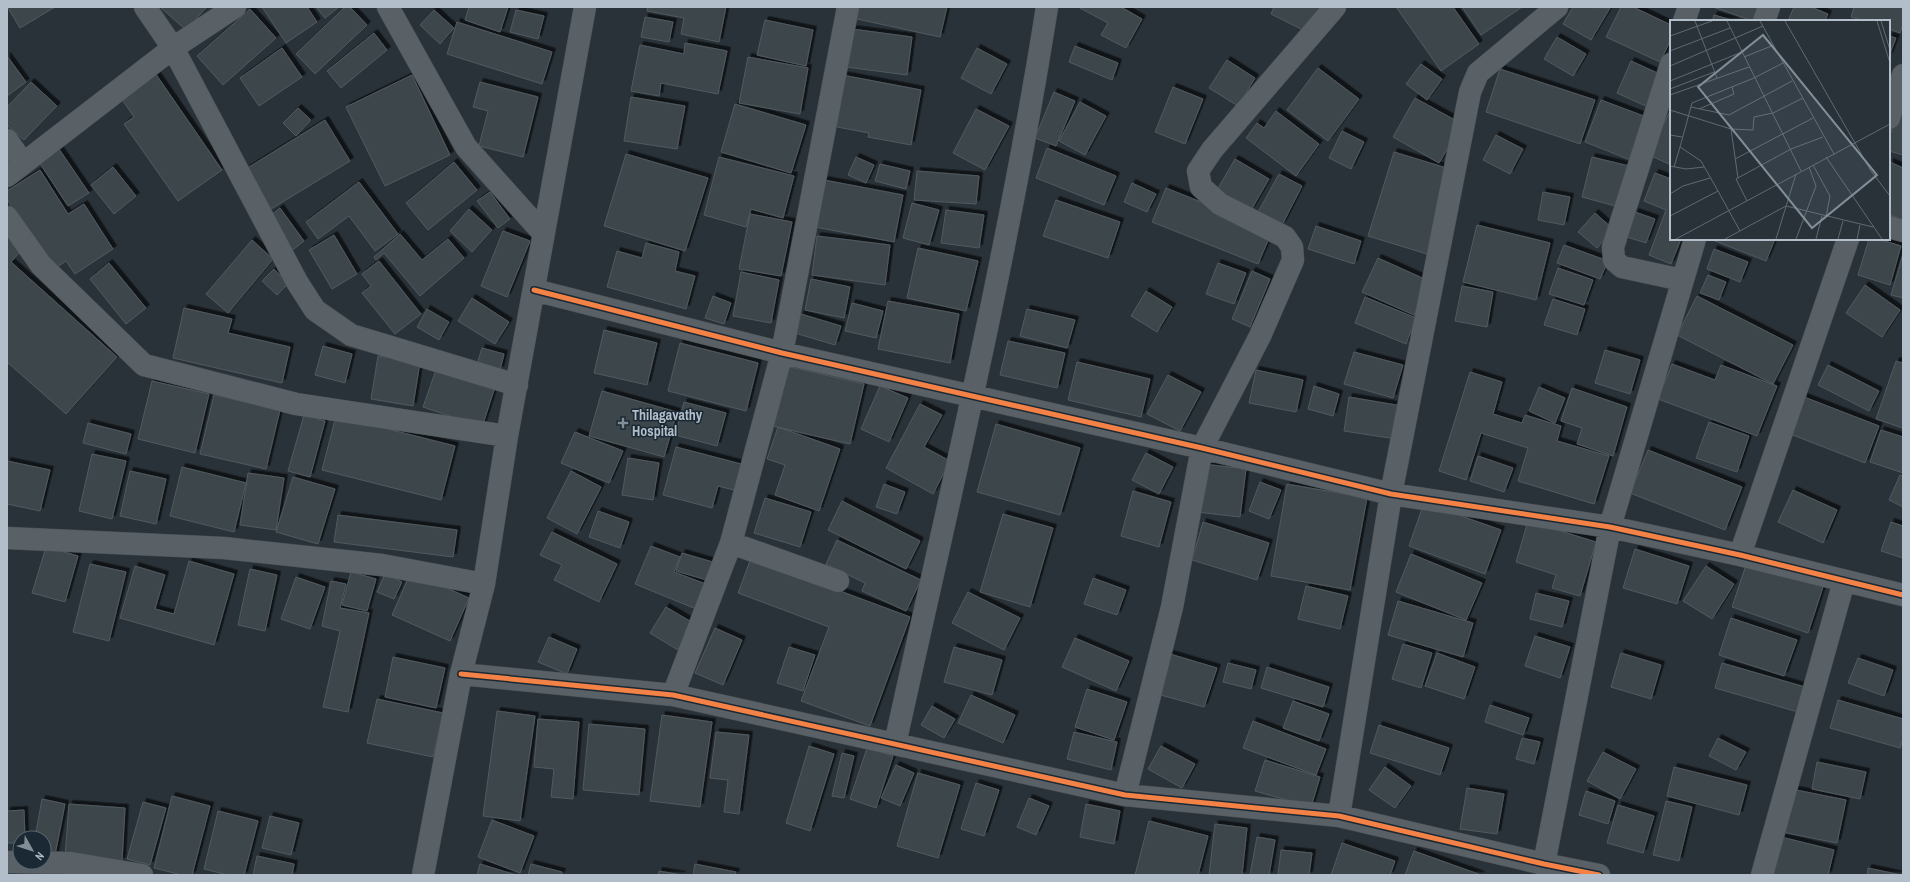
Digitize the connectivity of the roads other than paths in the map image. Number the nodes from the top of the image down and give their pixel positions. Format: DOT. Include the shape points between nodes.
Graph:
graph roads {
  1 [pos="145,7"];
  2 [pos="235,7"];
  3 [pos="388,7"];
  4 [pos="585,7"];
  5 [pos="848,7"];
  6 [pos="1047,7"];
  7 [pos="1336,7"];
  8 [pos="1557,7"];
  9 [pos="1689,7"];
  10 [pos="1769,7"];
  11 [pos="1684,20"];
  12 [pos="1764,20"];
  13 [pos="173,48"];
  14 [pos="1670,67"];
  15 [pos="1903,76"];
  16 [pos="1890,115"];
  17 [pos="7,140"];
  18 [pos="15,170"];
  19 [pos="7,216"];
  20 [pos="1890,227"];
  21 [pos="1903,231"];
  22 [pos="543,233"];
  23 [pos="1695,240"];
  24 [pos="1848,240"];
  25 [pos="1682,280"];
  26 [pos="534,290"];
  27 [pos="782,353"];
  28 [pos="517,385"];
  29 [pos="972,396"];
  30 [pos="507,436"];
  31 [pos="1202,448"];
  32 [pos="1391,494"];
  33 [pos="1610,528"];
  34 [pos="7,538"];
  35 [pos="731,543"];
  36 [pos="1740,555"];
  37 [pos="838,581"];
  38 [pos="1844,581"];
  39 [pos="484,584"];
  40 [pos="1903,595"];
  41 [pos="461,674"];
  42 [pos="673,695"];
  43 [pos="895,744"];
  44 [pos="1125,794"];
  45 [pos="1339,816"];
  46 [pos="7,862"];
  47 [pos="1544,864"];
  48 [pos="142,875"];
  49 [pos="423,875"];
  50 [pos="1599,875"];
  51 [pos="1762,875"];
  1 -- 13 [label="street"];
  2 -- 13 [label="street"];
  3 -- 22 [label="street" via="466,147"];
  4 -- 22 [label="street"];
  5 -- 27 [label="street"];
  6 -- 29 [label="street" via="1031,108"];
  7 -- 31 [label="street" via="1212,150 1198,171 1201,187 1220,204 1285,237 1292,247 1293,260 1260,336"];
  8 -- 32 [label="street" via="1478,73 1470,92"];
  9 -- 11 [label="street"];
  10 -- 12 [label="street"];
  13 -- 18 [label="street"];
  13 -- 28 [label="street" via="297,282 315,310 351,335"];
  14 -- 25 [label="street" via="1613,247 1614,260 1622,267"];
  15 -- 16 [label="street"];
  17 -- 18 [label="street"];
  19 -- 30 [label="street" via="41,265 144,365 296,404"];
  20 -- 21 [label="street"];
  22 -- 26 [label="street"];
  23 -- 25 [label="street"];
  24 -- 36 [label="street"];
  25 -- 33 [label="street"];
  26 -- 27 [label="street"];
  26 -- 28 [label="street"];
  27 -- 29 [label="street"];
  27 -- 35 [label="street"];
  28 -- 30 [label="street"];
  29 -- 31 [label="street"];
  29 -- 43 [label="street"];
  30 -- 39 [label="street"];
  31 -- 32 [label="street"];
  31 -- 44 [label="street" via="1172,607"];
  32 -- 33 [label="street"];
  32 -- 45 [label="street"];
  33 -- 36 [label="street"];
  33 -- 47 [label="street"];
  34 -- 39 [label="street" via="224,548 382,565"];
  35 -- 37 [label="street"];
  35 -- 42 [label="street"];
  36 -- 38 [label="street"];
  38 -- 40 [label="street"];
  38 -- 51 [label="street"];
  39 -- 41 [label="street"];
  41 -- 42 [label="street"];
  41 -- 49 [label="street"];
  42 -- 43 [label="street"];
  43 -- 44 [label="street"];
  44 -- 45 [label="street"];
  45 -- 47 [label="street"];
  46 -- 48 [label="street" via="71,863"];
  47 -- 50 [label="street"];
}
